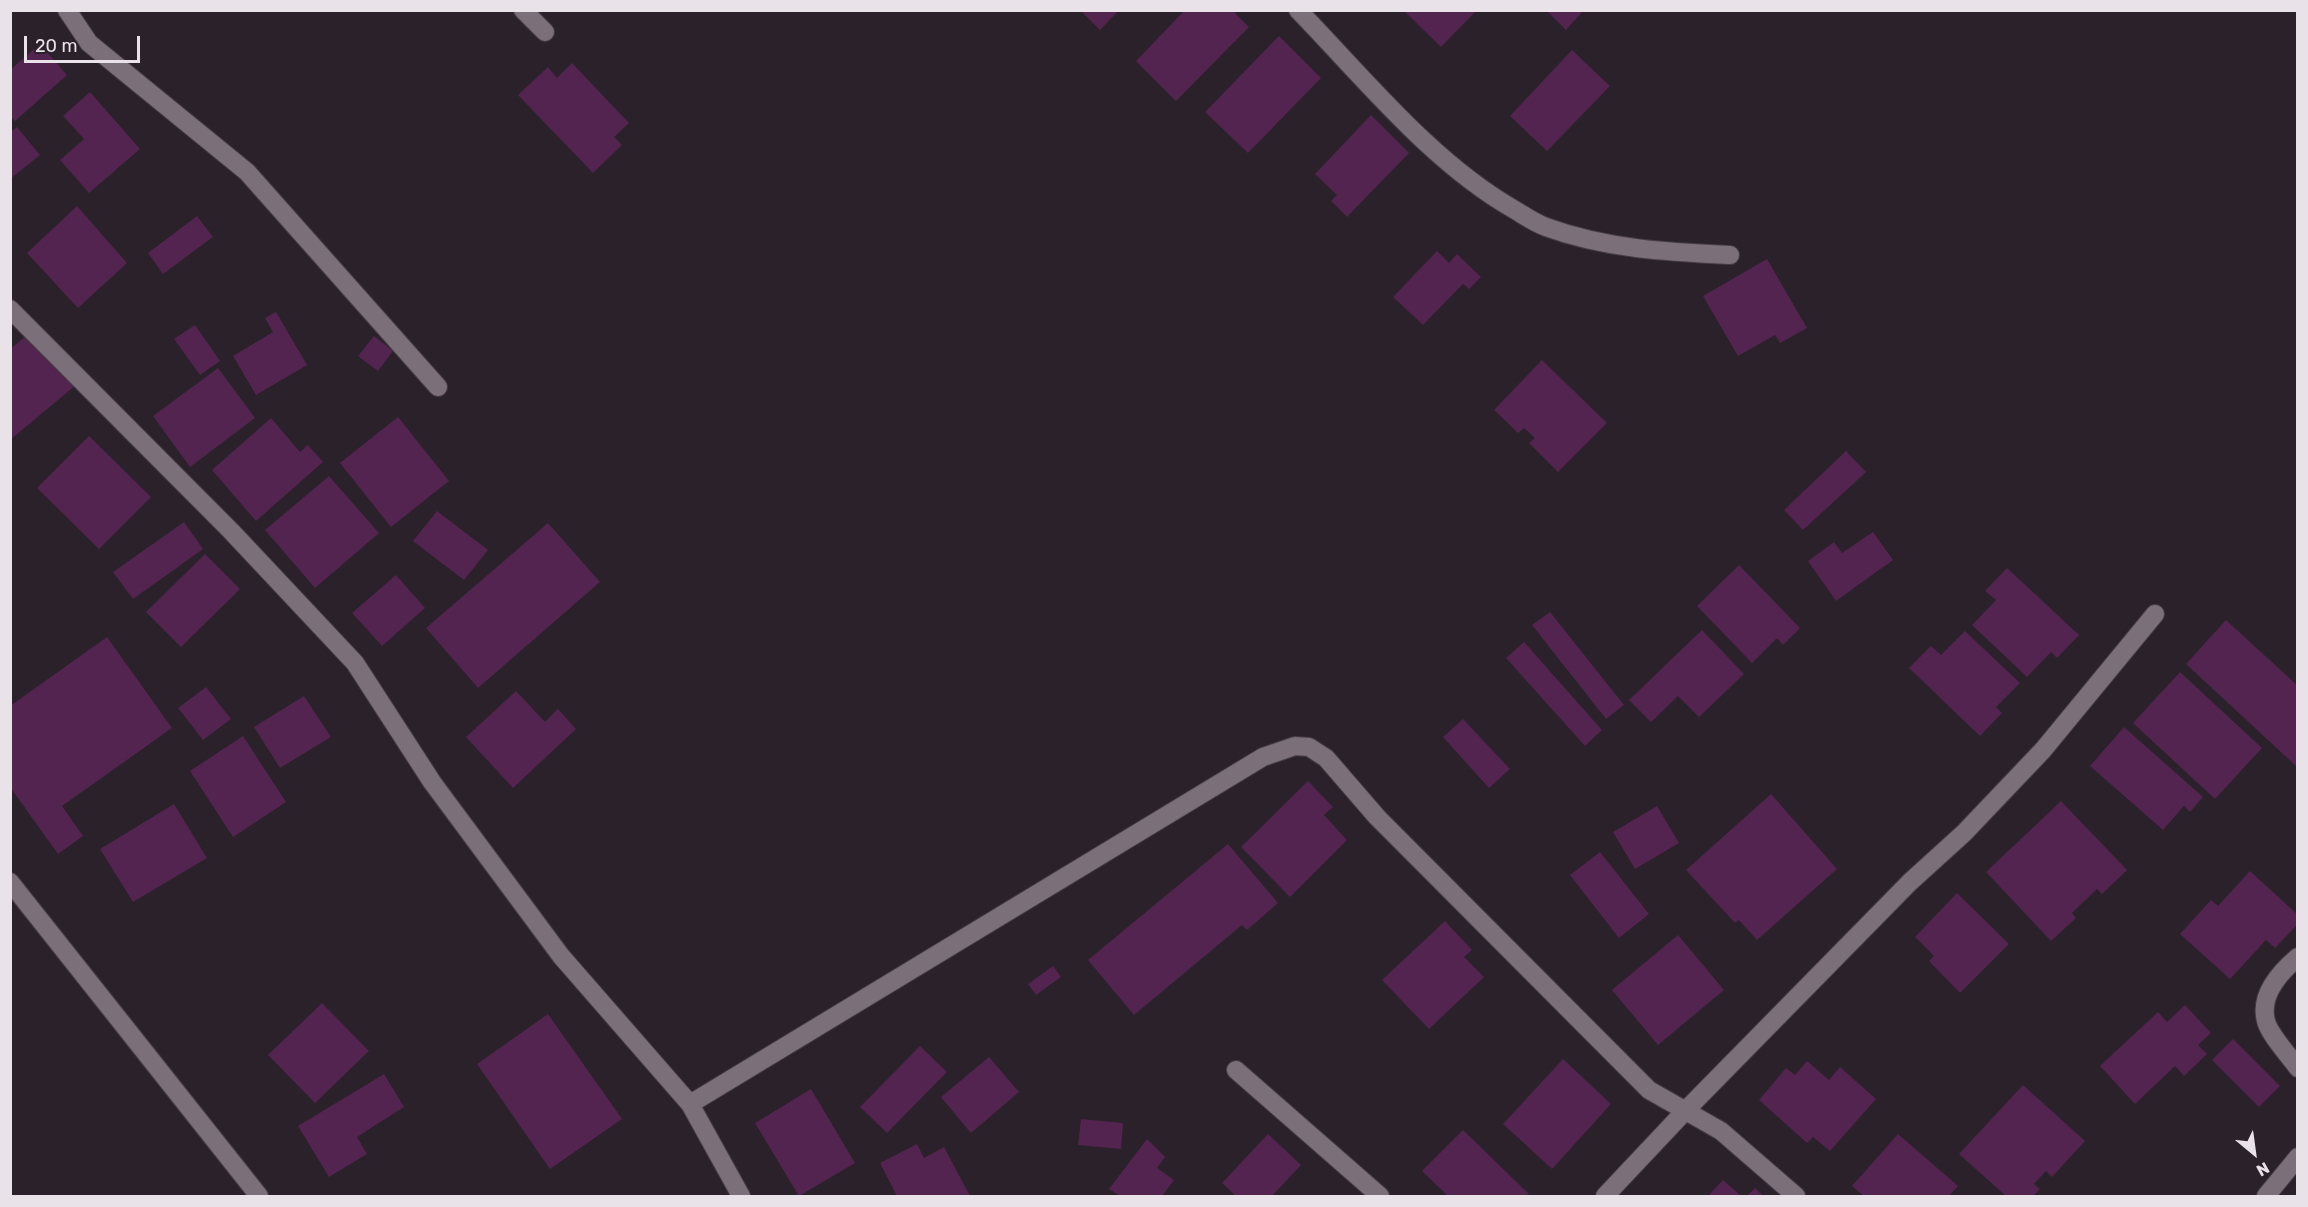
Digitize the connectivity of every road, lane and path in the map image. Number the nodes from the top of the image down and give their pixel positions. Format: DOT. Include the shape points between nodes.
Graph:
graph roads {
  1 [pos="67,10"];
  2 [pos="523,10"];
  3 [pos="1298,10"];
  4 [pos="545,32"];
  5 [pos="1730,255"];
  6 [pos="10,309"];
  7 [pos="438,387"];
  8 [pos="2155,614"];
  9 [pos="10,882"];
  10 [pos="2298,957"];
  11 [pos="2298,1068"];
  12 [pos="1236,1070"];
  13 [pos="690,1104"];
  14 [pos="1686,1110"];
  15 [pos="2298,1157"];
  16 [pos="259,1197"];
  17 [pos="741,1197"];
  18 [pos="1380,1197"];
  19 [pos="1605,1197"];
  20 [pos="1796,1197"];
  21 [pos="2266,1197"];
  1 -- 7 [label="street" via="89,43 247,172"];
  2 -- 4 [label="street"];
  3 -- 5 [label="street" via="1434,150 1495,198 1544,227 1630,249"];
  6 -- 13 [label="street" via="231,531 354,663 432,782 561,956"];
  8 -- 14 [label="street" via="2043,750"];
  9 -- 16 [label="street"];
  10 -- 11 [label="street" via="2267,993 2266,1022"];
  12 -- 18 [label="street"];
  13 -- 14 [label="street" via="1263,757 1295,746 1309,747 1326,758 1377,817 1649,1090"];
  13 -- 17 [label="street"];
  14 -- 19 [label="street"];
  14 -- 20 [label="street" via="1721,1131"];
  15 -- 21 [label="street"];
}
